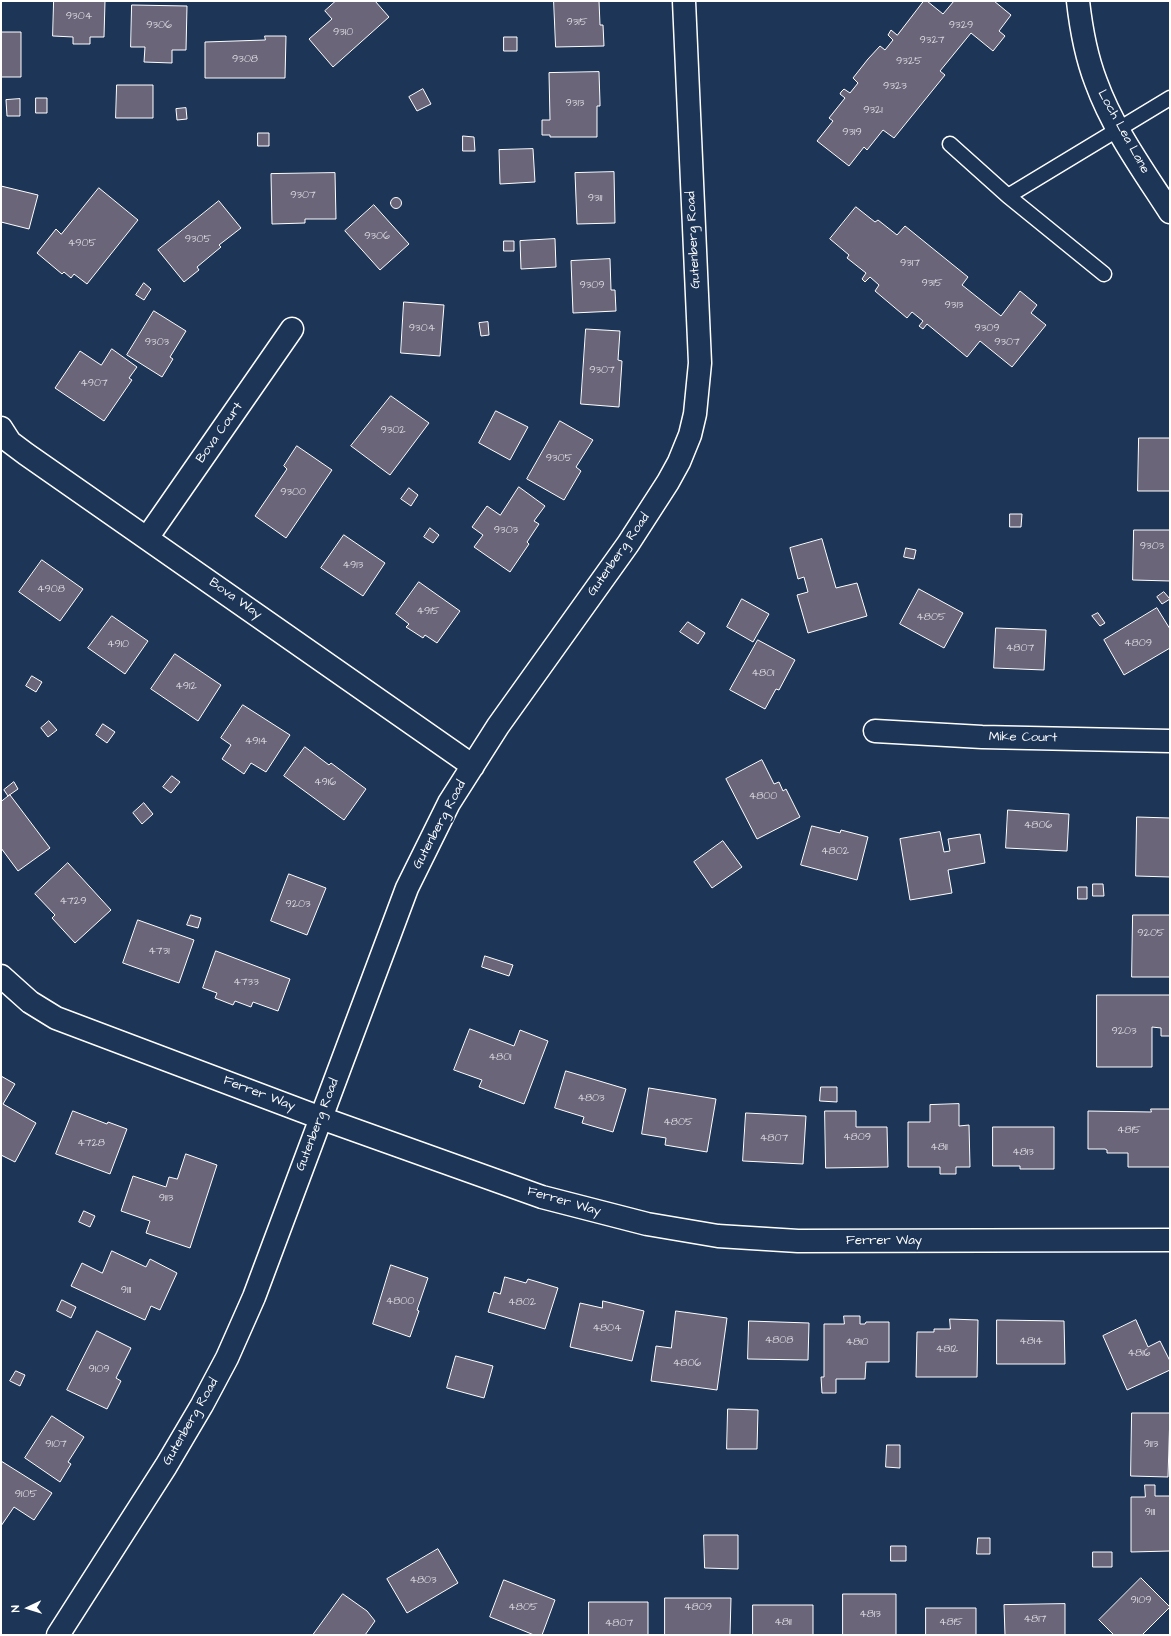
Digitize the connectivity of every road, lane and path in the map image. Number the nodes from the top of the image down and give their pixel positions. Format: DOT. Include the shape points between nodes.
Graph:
graph roads {
  1 [pos="684,1"];
  2 [pos="1078,1"];
  3 [pos="1170,98"];
  4 [pos="1119,130"];
  5 [pos="950,144"];
  6 [pos="1008,196"];
  7 [pos="1170,212"];
  8 [pos="1104,274"];
  9 [pos="292,329"];
  10 [pos="1,428"];
  11 [pos="147,538"];
  12 [pos="875,731"];
  13 [pos="1170,741"];
  14 [pos="473,766"];
  15 [pos="1,976"];
  16 [pos="321,1118"];
  17 [pos="1170,1240"];
  18 [pos="58,1635"];
  1 -- 14 [label="street, Gutenberg Road" via="700,363 695,414 690,435 679,462 656,500 498,726"];
  2 -- 4 [label="street, Loch Lea Lane" via="1088,58 1096,82"];
  3 -- 4 [label="lane"];
  4 -- 6 [label="lane"];
  4 -- 7 [label="street, Loch Lea Lane"];
  5 -- 6 [label="lane"];
  6 -- 8 [label="lane"];
  9 -- 11 [label="street, Bova Court"];
  10 -- 11 [label="street, Bova Way" via="10,442"];
  11 -- 14 [label="street, Bova Way"];
  12 -- 13 [label="street, Mike Court" via="982,737"];
  14 -- 16 [label="street, Gutenberg Road" via="449,803 407,888"];
  15 -- 16 [label="street, Ferrer Way" via="30,1002 56,1018"];
  16 -- 17 [label="street, Ferrer Way" via="542,1197 647,1224 718,1236 798,1241"];
  16 -- 18 [label="street, Gutenberg Road" via="254,1297 227,1358 166,1466"];
}
